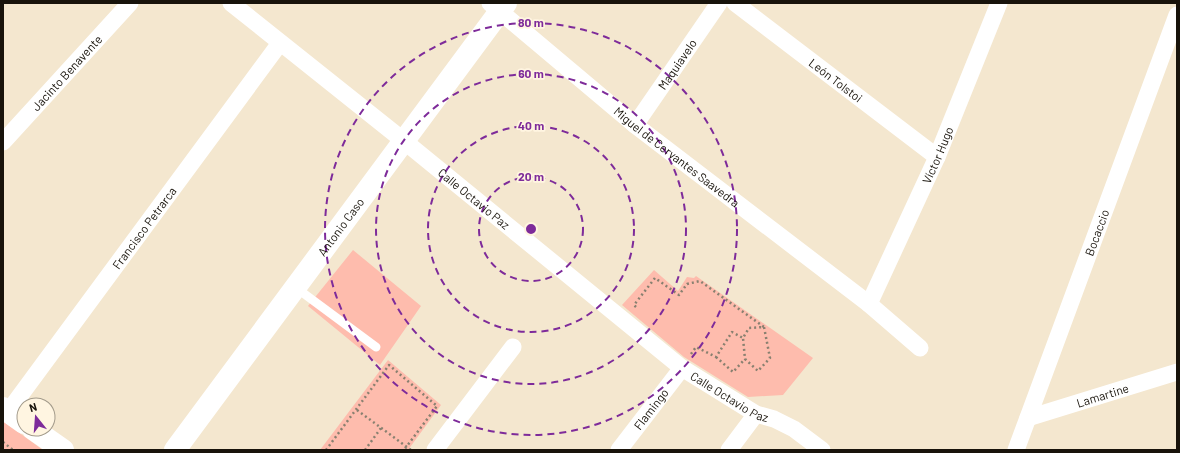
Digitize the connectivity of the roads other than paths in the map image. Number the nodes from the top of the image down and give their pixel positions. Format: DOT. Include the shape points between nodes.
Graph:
graph roads {
  1 [pos="130,3"];
  2 [pos="231,3"];
  3 [pos="719,3"];
  4 [pos="735,3"];
  5 [pos="997,4"];
  6 [pos="499,6"];
  7 [pos="1177,15"];
  8 [pos="280,43"];
  9 [pos="635,125"];
  10 [pos="404,141"];
  11 [pos="3,142"];
  12 [pos="937,157"];
  13 [pos="296,287"];
  14 [pos="869,304"];
  15 [pos="376,347"];
  16 [pos="513,347"];
  17 [pos="920,348"];
  18 [pos="687,361"];
  19 [pos="1177,372"];
  20 [pos="12,414"];
  21 [pos="756,414"];
  22 [pos="1028,418"];
  23 [pos="44,437"];
  24 [pos="63,450"];
  25 [pos="175,450"];
  26 [pos="435,450"];
  27 [pos="619,450"];
  28 [pos="729,450"];
  29 [pos="822,450"];
  30 [pos="1016,450"];
  1 -- 11 [label="street, Jacinto Benavente"];
  2 -- 8 [label="street, Calle Octavio Paz"];
  3 -- 9 [label="street, Maquiavelo"];
  4 -- 12 [label="street, León Tolstoi"];
  5 -- 12 [label="street, Víctor Hugo"];
  6 -- 9 [label="street, Miguel de Cervantes Saavedra"];
  6 -- 10 [label="street, Antonio Caso"];
  7 -- 22 [label="street, Bocaccio"];
  8 -- 10 [label="street, Calle Octavio Paz"];
  8 -- 20 [label="street, Francisco Petrarca"];
  9 -- 14 [label="street, Miguel de Cervantes Saavedra"];
  10 -- 13 [label="street, Antonio Caso"];
  10 -- 18 [label="street, Calle Octavio Paz"];
  12 -- 14 [label="street, Víctor Hugo"];
  13 -- 15 [label="lane"];
  13 -- 25 [label="street, Antonio Caso"];
  14 -- 17 [label="street, Miguel de Cervantes Saavedra"];
  16 -- 26 [label="street"];
  18 -- 21 [label="street, Calle Octavio Paz"];
  18 -- 27 [label="street, Flamingo"];
  19 -- 22 [label="street, Lamartine"];
  21 -- 28 [label="street"];
  21 -- 29 [label="street, Calle Octavio Paz" via="794,428"];
  22 -- 30 [label="street, Bocaccio"];
  23 -- 24 [label="street"];
}
